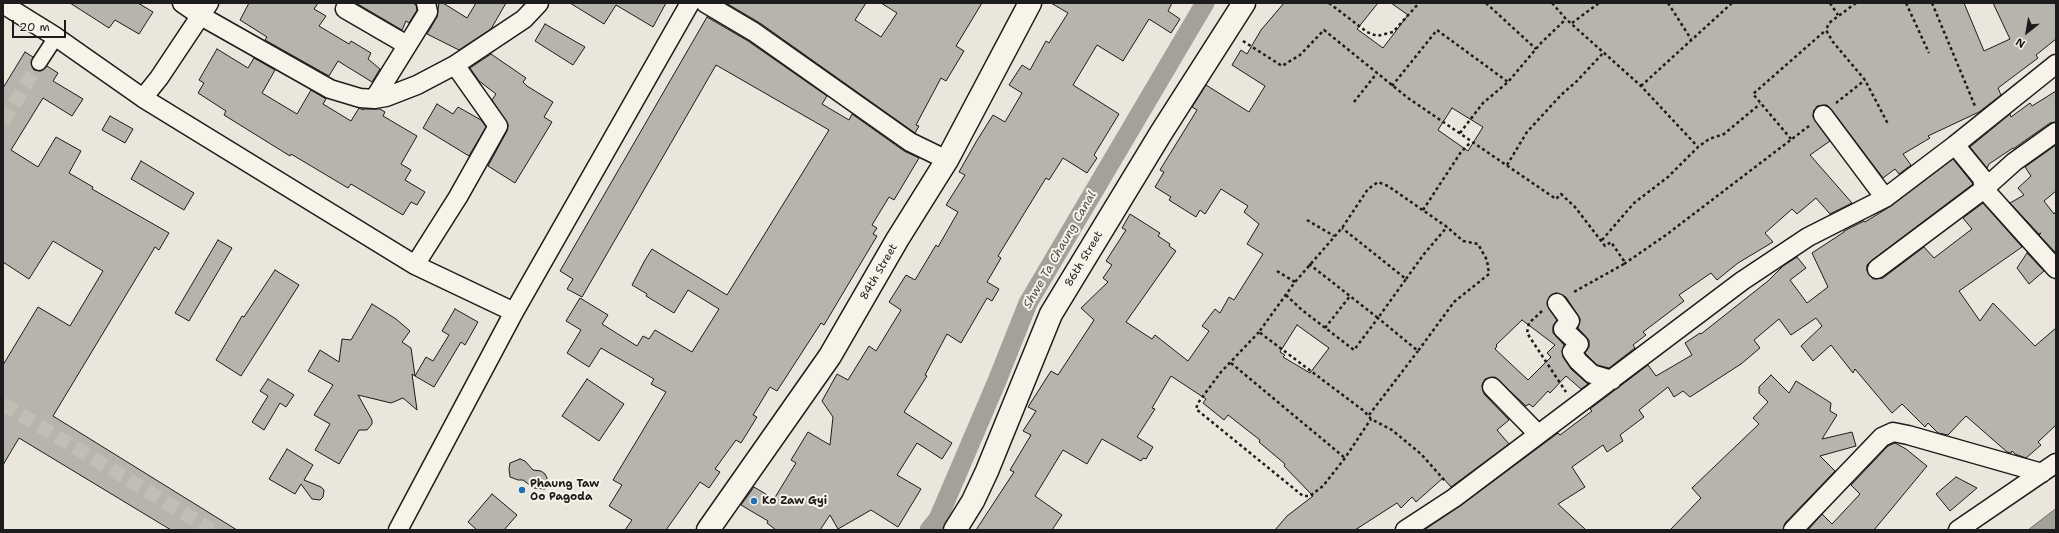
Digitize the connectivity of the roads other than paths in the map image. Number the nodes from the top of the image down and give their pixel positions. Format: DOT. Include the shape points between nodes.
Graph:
graph roads {
  1 [pos="182,3"];
  2 [pos="426,3"];
  3 [pos="539,3"];
  4 [pos="690,3"];
  5 [pos="705,3"];
  6 [pos="1030,3"];
  7 [pos="1244,3"];
  8 [pos="3,4"];
  9 [pos="205,9"];
  10 [pos="345,9"];
  11 [pos="56,37"];
  12 [pos="407,45"];
  13 [pos="39,63"];
  14 [pos="2056,64"];
  15 [pos="455,65"];
  16 [pos="143,98"];
  17 [pos="374,99"];
  18 [pos="1823,115"];
  19 [pos="2056,132"];
  20 [pos="1955,146"];
  21 [pos="946,160"];
  22 [pos="1984,189"];
  23 [pos="1885,198"];
  24 [pos="415,265"];
  25 [pos="1877,269"];
  26 [pos="2056,269"];
  27 [pos="1557,303"];
  28 [pos="514,312"];
  29 [pos="1612,380"];
  30 [pos="1492,388"];
  31 [pos="1538,434"];
  32 [pos="2049,468"];
  33 [pos="398,530"];
  34 [pos="708,530"];
  35 [pos="955,530"];
  36 [pos="1405,530"];
  37 [pos="1793,530"];
  38 [pos="1958,530"];
  1 -- 9 [label="street"];
  2 -- 12 [label="street" via="428,12"];
  3 -- 15 [label="street" via="524,19"];
  4 -- 28 [label="street"];
  5 -- 21 [label="street" via="754,32 910,142"];
  6 -- 21 [label="main road, 84th Street"];
  7 -- 35 [label="main road, 86th Street" via="1051,314 987,472"];
  8 -- 11 [label="street"];
  9 -- 16 [label="street"];
  9 -- 17 [label="street" via="330,89 360,98"];
  10 -- 12 [label="street"];
  11 -- 13 [label="street"];
  11 -- 16 [label="street"];
  12 -- 17 [label="street"];
  14 -- 20 [label="street"];
  15 -- 17 [label="street" via="417,85"];
  15 -- 24 [label="street" via="498,126 458,198"];
  16 -- 24 [label="street"];
  18 -- 23 [label="street"];
  19 -- 22 [label="street" via="2014,162"];
  20 -- 22 [label="street" via="1982,178"];
  20 -- 23 [label="street"];
  21 -- 34 [label="main road, 84th Street" via="830,356"];
  22 -- 25 [label="street"];
  22 -- 26 [label="street"];
  23 -- 29 [label="street" via="1808,237 1755,273"];
  24 -- 28 [label="street"];
  27 -- 29 [label="street" via="1570,321 1563,329 1579,344 1572,352 1578,361 1592,374"];
  28 -- 33 [label="street"];
  29 -- 31 [label="street"];
  30 -- 31 [label="street"];
  31 -- 36 [label="street" via="1454,498"];
  32 -- 37 [label="street" via="1893,432 1882,437"];
  32 -- 38 [label="street"];
}
